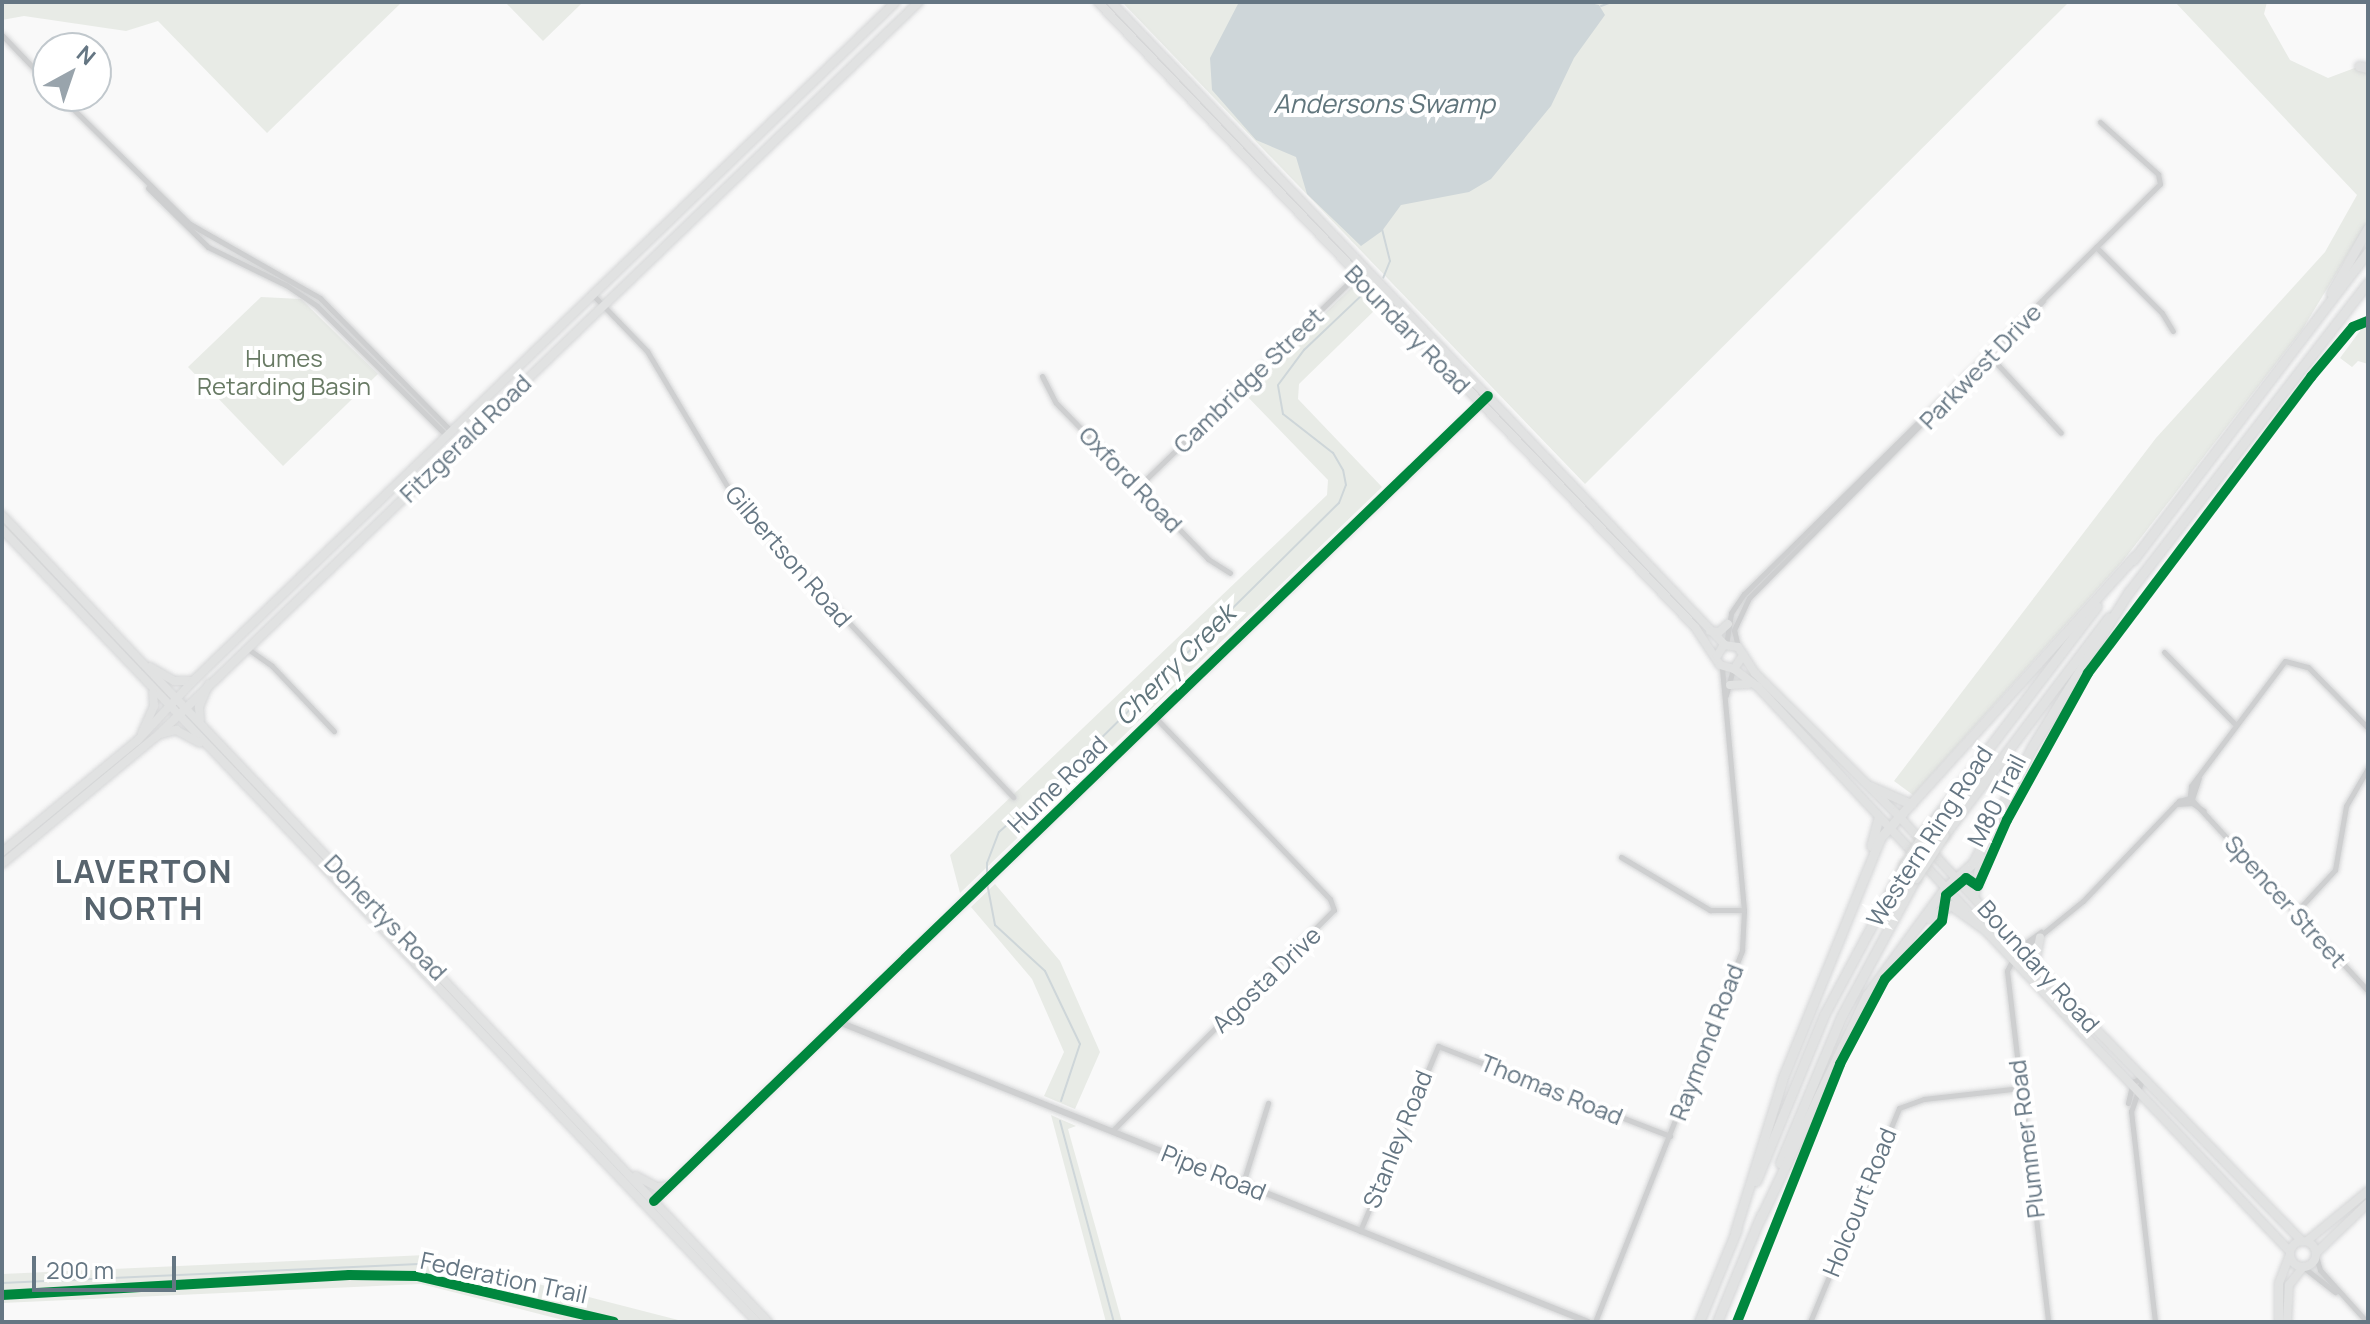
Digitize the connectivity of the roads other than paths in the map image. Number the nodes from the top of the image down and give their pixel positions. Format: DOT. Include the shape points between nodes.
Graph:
graph roads {
  1 [pos="896,2"];
  2 [pos="919,2"];
  3 [pos="1098,2"];
  4 [pos="1111,2"];
  5 [pos="2,35"];
  6 [pos="32,66"];
  7 [pos="793,101"];
  8 [pos="76,112"];
  9 [pos="805,113"];
  10 [pos="2100,122"];
  11 [pos="145,183"];
  12 [pos="2368,228"];
  13 [pos="202,233"];
  14 [pos="198,240"];
  15 [pos="2096,247"];
  16 [pos="2368,251"];
  17 [pos="241,255"];
  18 [pos="238,263"];
  19 [pos="1364,267"];
  20 [pos="1357,275"];
  21 [pos="2368,286"];
  22 [pos="593,295"];
  23 [pos="604,304"];
  24 [pos="354,330"];
  25 [pos="2173,331"];
  26 [pos="349,336"];
  27 [pos="2304,336"];
  28 [pos="1989,355"];
  29 [pos="1042,376"];
  30 [pos="1488,396"];
  31 [pos="425,403"];
  32 [pos="1480,404"];
  33 [pos="419,408"];
  34 [pos="2061,433"];
  35 [pos="449,434"];
  36 [pos="459,444"];
  37 [pos="1139,486"];
  38 [pos="3,522"];
  39 [pos="1796,547"];
  40 [pos="2135,556"];
  41 [pos="44,565"];
  42 [pos="1230,573"];
  43 [pos="2129,591"];
  44 [pos="82,597"];
  45 [pos="75,604"];
  46 [pos="1728,624"];
  47 [pos="1709,631"];
  48 [pos="1726,645"];
  49 [pos="247,648"];
  50 [pos="1741,651"];
  51 [pos="2164,652"];
  52 [pos="1717,656"];
  53 [pos="139,659"];
  54 [pos="1722,667"];
  55 [pos="1734,669"];
  56 [pos="211,679"];
  57 [pos="193,681"];
  58 [pos="1730,685"];
  59 [pos="1758,687"];
  60 [pos="153,692"];
  61 [pos="176,698"];
  62 [pos="1724,701"];
  63 [pos="184,706"];
  64 [pos="168,708"];
  65 [pos="177,716"];
  66 [pos="1155,717"];
  67 [pos="202,723"];
  68 [pos="2235,724"];
  69 [pos="2368,728"];
  70 [pos="334,731"];
  71 [pos="157,736"];
  72 [pos="138,740"];
  73 [pos="210,750"];
  74 [pos="2368,768"];
  75 [pos="1870,786"];
  76 [pos="1013,797"];
  77 [pos="2190,800"];
  78 [pos="1911,804"];
  79 [pos="2004,804"];
  80 [pos="1899,817"];
  81 [pos="1878,819"];
  82 [pos="1887,829"];
  83 [pos="2,852"];
  84 [pos="1621,857"];
  85 [pos="2,864"];
  86 [pos="1866,868"];
  87 [pos="340,875"];
  88 [pos="1957,877"];
  89 [pos="1945,888"];
  90 [pos="1974,894"];
  91 [pos="1744,910"];
  92 [pos="2297,912"];
  93 [pos="1916,928"];
  94 [pos="1987,931"];
  95 [pos="2042,934"];
  96 [pos="2022,949"];
  97 [pos="2014,957"];
  98 [pos="2035,963"];
  99 [pos="428,967"];
  100 [pos="2368,991"];
  101 [pos="839,1022"];
  102 [pos="1435,1047"];
  103 [pos="2143,1077"];
  104 [pos="2133,1086"];
  105 [pos="2020,1088"];
  106 [pos="1268,1103"];
  107 [pos="1112,1131"];
  108 [pos="1670,1136"];
  109 [pos="611,1155"];
  110 [pos="1243,1183"];
  111 [pos="669,1186"];
  112 [pos="2368,1191"];
  113 [pos="651,1204"];
  114 [pos="2366,1207"];
  115 [pos="1759,1221"];
  116 [pos="1360,1231"];
  117 [pos="1735,1232"];
  118 [pos="2304,1241"];
  119 [pos="2290,1253"];
  120 [pos="2316,1254"];
  121 [pos="2303,1267"];
  122 [pos="2343,1297"];
  123 [pos="757,1322"];
  124 [pos="768,1322"];
  125 [pos="1588,1322"];
  126 [pos="1595,1322"];
  127 [pos="1699,1322"];
  128 [pos="1717,1322"];
  129 [pos="1810,1322"];
  130 [pos="2048,1322"];
  131 [pos="2155,1322"];
  132 [pos="2279,1322"];
  133 [pos="2287,1322"];
  134 [pos="2367,1322"];
  1 -- 7 [label="main road, Fitzgerald Road"];
  2 -- 9 [label="main road, Fitzgerald Road"];
  3 -- 20 [label="main road, Boundary Road"];
  4 -- 19 [label="main road, Boundary Road"];
  5 -- 6 [label="street"];
  7 -- 9 [label="main road"];
  7 -- 22 [label="main road, Fitzgerald Road"];
  8 -- 11 [label="street"];
  9 -- 23 [label="main road, Fitzgerald Road"];
  10 -- 15 [label="street, Parkwest Drive" via="2161,181"];
  11 -- 13 [label="street"];
  11 -- 14 [label="street"];
  12 -- 27 [label="highway"];
  13 -- 14 [label="street"];
  13 -- 17 [label="street"];
  14 -- 18 [label="street"];
  15 -- 25 [label="street" via="2162,313"];
  15 -- 28 [label="street, Parkwest Drive"];
  16 -- 27 [label="highway, Western Ring Road"];
  17 -- 18 [label="street"];
  17 -- 24 [label="street" via="306,288"];
  18 -- 26 [label="street" via="303,295"];
  19 -- 20 [label="main road"];
  19 -- 30 [label="main road, Boundary Road"];
  20 -- 32 [label="main road, Boundary Road"];
  20 -- 37 [label="street, Cambridge Street"];
  21 -- 43 [label="highway, Western Ring Road"];
  22 -- 23 [label="street, Gilbertson Road"];
  22 -- 35 [label="main road, Fitzgerald Road"];
  23 -- 36 [label="main road, Fitzgerald Road"];
  23 -- 76 [label="street, Gilbertson Road" via="647,351 739,506"];
  24 -- 26 [label="street"];
  24 -- 31 [label="street"];
  26 -- 33 [label="street"];
  27 -- 40 [label="highway, Western Ring Road"];
  28 -- 34 [label="street"];
  28 -- 39 [label="street, Parkwest Drive"];
  29 -- 37 [label="street, Oxford Road" via="1056,403"];
  30 -- 32 [label="street, Hume Road"];
  30 -- 47 [label="main road, Boundary Road"];
  31 -- 33 [label="street"];
  31 -- 35 [label="street"];
  32 -- 52 [label="main road, Boundary Road"];
  32 -- 66 [label="street, Hume Road"];
  33 -- 35 [label="street"];
  35 -- 36 [label="main road"];
  35 -- 57 [label="main road, Fitzgerald Road"];
  36 -- 49 [label="main road, Fitzgerald Road"];
  37 -- 42 [label="street, Oxford Road" via="1208,559"];
  38 -- 41 [label="main road, Dohertys Road"];
  39 -- 46 [label="street, Parkwest Drive" via="1738,601"];
  39 -- 50 [label="street, Parkwest Drive" via="1741,609 1733,636"];
  40 -- 78 [label="highway"];
  40 -- 117 [label="highway, Western Ring Road, bridge" via="1904,865 1824,1015"];
  41 -- 44 [label="main road, Dohertys Road"];
  41 -- 45 [label="main road, Dohertys Road"];
  43 -- 79 [label="highway" via="2041,732"];
  43 -- 115 [label="highway, Western Ring Road, bridge" via="1916,878 1841,1017"];
  44 -- 45 [label="main road"];
  44 -- 53 [label="main road, Dohertys Road"];
  45 -- 60 [label="main road, Dohertys Road"];
  46 -- 47 [label="main road" via="1719,632"];
  46 -- 48 [label="street, Parkwest Drive"];
  47 -- 48 [label="main road, Boundary Road"];
  48 -- 50 [label="main road"];
  48 -- 52 [label="main road"];
  49 -- 56 [label="main road, Fitzgerald Road"];
  49 -- 70 [label="street" via="272,666"];
  50 -- 55 [label="main road"];
  50 -- 75 [label="main road, Boundary Road"];
  51 -- 68 [label="street"];
  52 -- 54 [label="main road, Boundary Road"];
  53 -- 57 [label="main road" via="174,681"];
  53 -- 61 [label="main road, Dohertys Road"];
  54 -- 55 [label="main road"];
  54 -- 62 [label="street, Raymond Road"];
  55 -- 58 [label="street, Raymond Road"];
  55 -- 59 [label="main road, Boundary Road"];
  56 -- 63 [label="main road, Fitzgerald Road"];
  56 -- 67 [label="main road" via="198,712"];
  57 -- 61 [label="main road, Fitzgerald Road"];
  58 -- 59 [label="main road" via="1740,681"];
  58 -- 62 [label="street, Raymond Road"];
  59 -- 81 [label="main road, Boundary Road"];
  60 -- 64 [label="main road, Dohertys Road"];
  60 -- 72 [label="main road" via="154,706"];
  61 -- 63 [label="main road, Dohertys Road"];
  61 -- 64 [label="main road, Fitzgerald Road"];
  62 -- 91 [label="street, Raymond Road"];
  63 -- 65 [label="main road, Fitzgerald Road"];
  63 -- 67 [label="main road, Dohertys Road"];
  64 -- 65 [label="main road, Dohertys Road"];
  64 -- 72 [label="main road, Fitzgerald Road"];
  65 -- 71 [label="main road, Fitzgerald Road"];
  65 -- 73 [label="main road, Dohertys Road"];
  66 -- 101 [label="street, Hume Road"];
  66 -- 107 [label="street, Agosta Drive" via="1330,899 1334,910"];
  67 -- 87 [label="main road, Dohertys Road"];
  68 -- 69 [label="street" via="2276,670 2290,660 2308,667"];
  68 -- 77 [label="street"];
  71 -- 73 [label="main road" via="176,730"];
  71 -- 85 [label="main road, Fitzgerald Road"];
  72 -- 83 [label="main road, Fitzgerald Road"];
  73 -- 87 [label="main road, Dohertys Road"];
  74 -- 92 [label="street" via="2348,798 2335,870"];
  75 -- 78 [label="highway"];
  75 -- 80 [label="main road, Boundary Road"];
  77 -- 92 [label="street, Spencer Street"];
  77 -- 95 [label="street" via="2175,804 2083,901"];
  78 -- 80 [label="highway"];
  79 -- 88 [label="highway" via="1973,863"];
  79 -- 90 [label="highway" via="1974,877"];
  80 -- 82 [label="highway"];
  80 -- 88 [label="main road, Boundary Road"];
  81 -- 82 [label="main road, Boundary Road"];
  81 -- 86 [label="highway"];
  82 -- 86 [label="highway"];
  82 -- 89 [label="main road, Boundary Road"];
  84 -- 91 [label="street" via="1710,910"];
  86 -- 117 [label="highway" via="1781,1083"];
  87 -- 99 [label="main road, Dohertys Road"];
  88 -- 89 [label="highway"];
  88 -- 90 [label="main road, Boundary Road"];
  89 -- 93 [label="highway"];
  89 -- 94 [label="main road, Boundary Road"];
  90 -- 96 [label="main road, Boundary Road"];
  91 -- 108 [label="street, Raymond Road" via="1736,971"];
  92 -- 100 [label="street, Spencer Street"];
  93 -- 94 [label="highway" via="1948,905"];
  93 -- 115 [label="highway" via="1860,1007"];
  94 -- 97 [label="main road, Boundary Road"];
  95 -- 96 [label="street"];
  95 -- 98 [label="main road"];
  96 -- 97 [label="street"];
  96 -- 98 [label="main road, Boundary Road"];
  97 -- 104 [label="main road, Boundary Road"];
  97 -- 105 [label="street, Plummer Road" via="2007,971"];
  98 -- 103 [label="main road, Boundary Road"];
  99 -- 109 [label="main road, Dohertys Road"];
  99 -- 113 [label="main road, Dohertys Road"];
  101 -- 107 [label="street, Pipe Road"];
  101 -- 111 [label="street, Hume Road"];
  102 -- 108 [label="street, Thomas Road" via="1444,1046"];
  102 -- 116 [label="street, Stanley Road"];
  103 -- 104 [label="street"];
  103 -- 118 [label="main road, Boundary Road"];
  104 -- 119 [label="main road"];
  104 -- 131 [label="street" via="2132,1120"];
  105 -- 129 [label="street, Holcourt Road" via="1924,1099 1899,1108"];
  105 -- 130 [label="street, Plummer Road"];
  106 -- 110 [label="street"];
  107 -- 110 [label="street, Pipe Road"];
  108 -- 126 [label="street, Raymond Road"];
  109 -- 111 [label="main road" via="644,1182"];
  109 -- 113 [label="main road, Dohertys Road"];
  110 -- 116 [label="street, Pipe Road"];
  111 -- 113 [label="street, Hume Road"];
  112 -- 118 [label="main road"];
  113 -- 123 [label="main road, Dohertys Road"];
  113 -- 124 [label="main road, Dohertys Road"];
  114 -- 120 [label="main road"];
  115 -- 128 [label="highway, Western Ring Road"];
  116 -- 125 [label="street, Pipe Road"];
  117 -- 127 [label="highway, Western Ring Road"];
  118 -- 119 [label="main road"];
  118 -- 120 [label="main road, Boundary Road"];
  119 -- 121 [label="main road"];
  119 -- 132 [label="main road" via="2279,1283"];
  120 -- 121 [label="main road"];
  120 -- 122 [label="street" via="2320,1270"];
  121 -- 122 [label="street"];
  121 -- 133 [label="main road" via="2289,1285"];
  122 -- 134 [label="street"];
}
